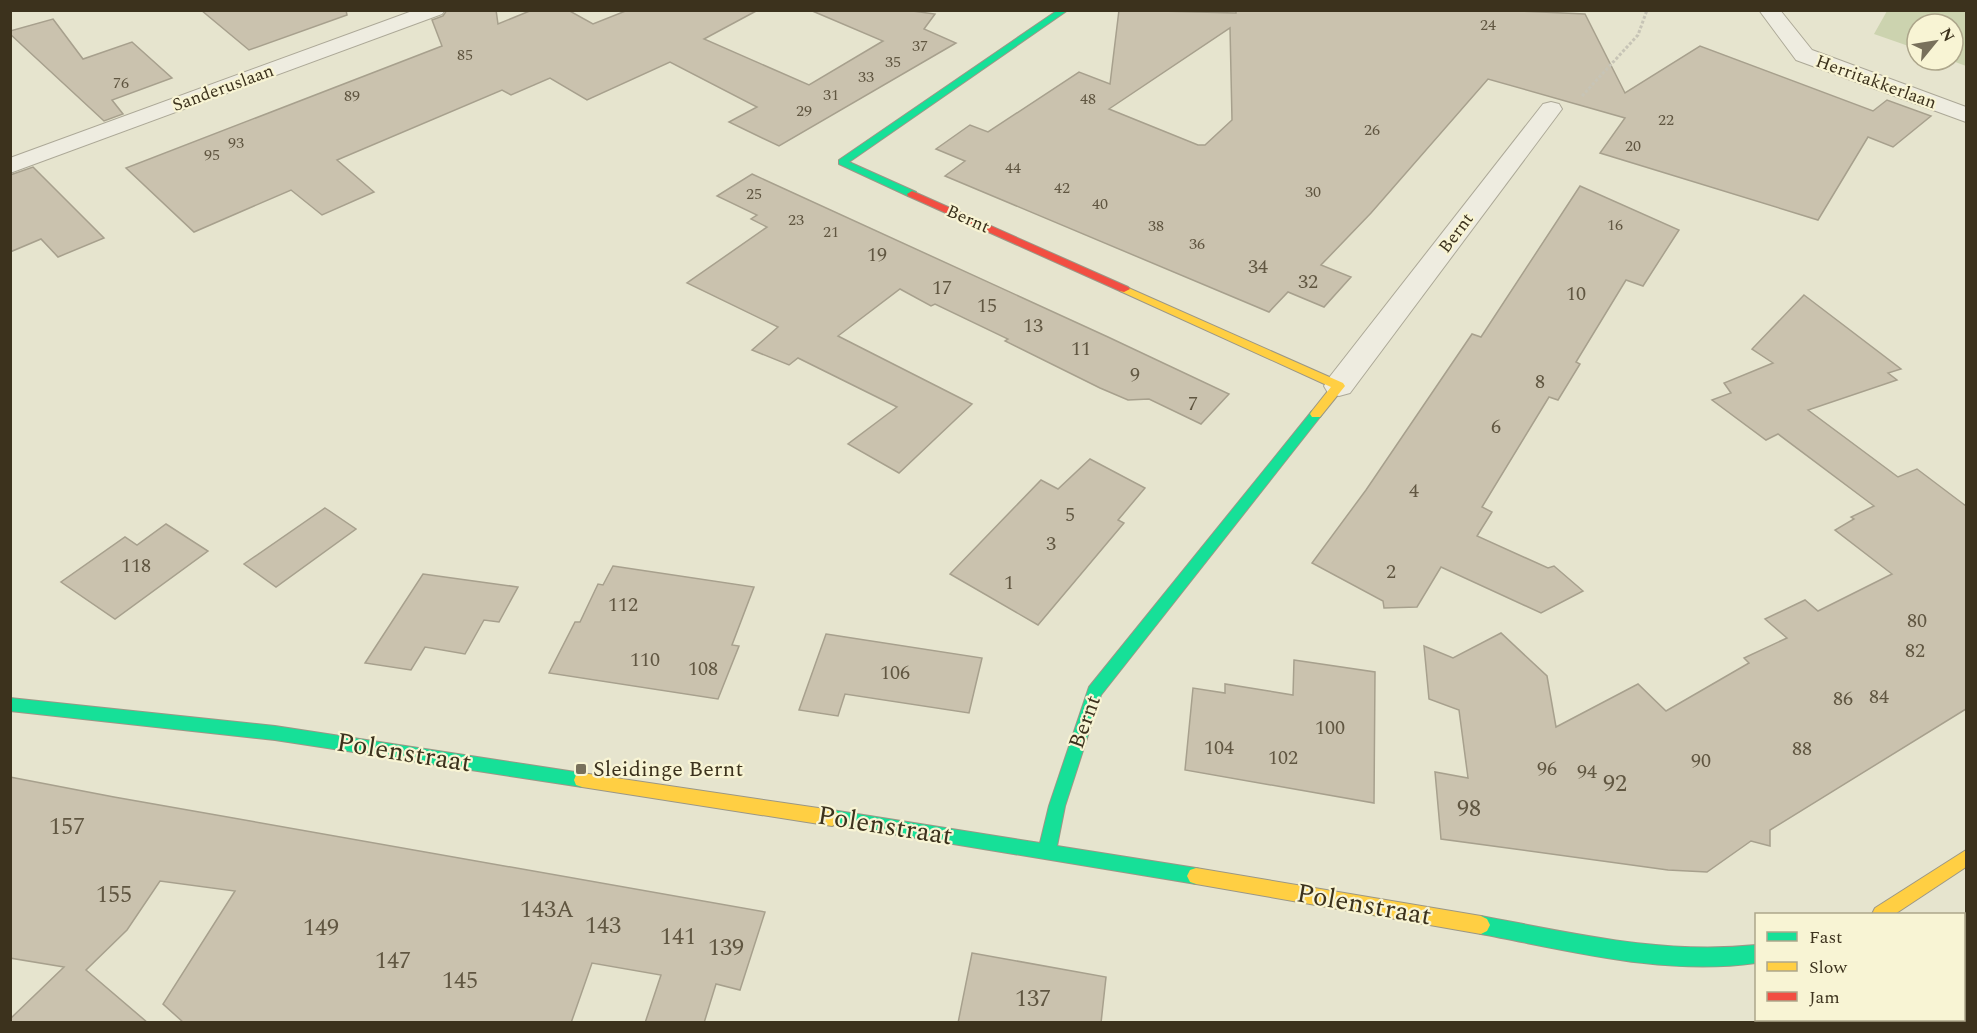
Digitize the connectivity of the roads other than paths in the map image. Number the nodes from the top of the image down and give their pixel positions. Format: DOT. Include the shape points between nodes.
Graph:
graph roads {
  1 [pos="435,10"];
  2 [pos="1064,10"];
  3 [pos="1770,10"];
  4 [pos="1551,109"];
  5 [pos="1966,115"];
  6 [pos="10,166"];
  7 [pos="1339,386"];
  8 [pos="10,704"];
  9 [pos="1047,851"];
  10 [pos="1966,858"];
  11 [pos="1884,913"];
  12 [pos="1755,954"];
  1 -- 6 [label="street, Sanderuslaan"];
  2 -- 7 [label="street, Bernt" via="842,162"];
  3 -- 5 [label="street, Herritakkerlaan" via="1804,55"];
  4 -- 7 [label="street, Bernt"];
  7 -- 9 [label="street, Bernt" via="1094,692 1057,806"];
  8 -- 9 [label="street, Polenstraat" via="275,733"];
  9 -- 12 [label="street, Polenstraat" via="1659,956"];
  10 -- 11 [label="street"];
}
